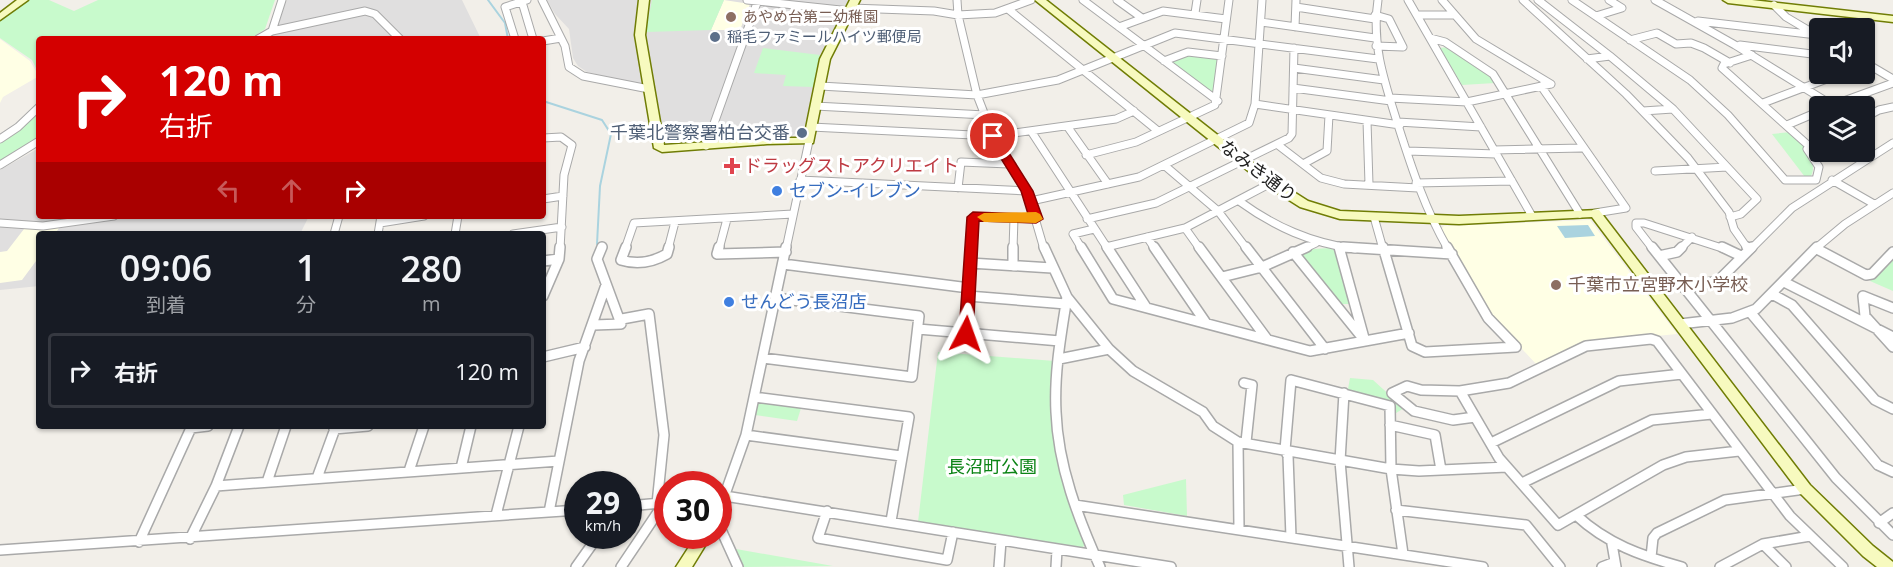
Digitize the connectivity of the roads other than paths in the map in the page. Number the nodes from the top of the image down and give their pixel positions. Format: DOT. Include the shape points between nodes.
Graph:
graph roads {
  1 [pos="23,0"];
  2 [pos="282,0"];
  3 [pos="542,0"];
  4 [pos="644,0"];
  5 [pos="747,0"];
  6 [pos="957,0"];
  7 [pos="1011,0"];
  8 [pos="1031,0"];
  9 [pos="1040,0"];
  10 [pos="1083,0"];
  11 [pos="1117,0"];
  12 [pos="1197,0"];
  13 [pos="1229,0"];
  14 [pos="1262,0"];
  15 [pos="1378,0"];
  16 [pos="1408,0"];
  17 [pos="1443,0"];
  18 [pos="1523,0"];
  19 [pos="1538,0"];
  20 [pos="1572,0"];
  21 [pos="1609,0"];
  22 [pos="1655,0"];
  23 [pos="1728,0"];
  24 [pos="525,1"];
  25 [pos="758,1"];
  26 [pos="1296,4"];
  27 [pos="1774,5"];
  28 [pos="852,6"];
  29 [pos="1018,6"];
  30 [pos="1008,9"];
  31 [pos="1195,14"];
  32 [pos="958,15"];
  33 [pos="1417,15"];
  34 [pos="1454,15"];
  35 [pos="1596,16"];
  36 [pos="0,17"];
  37 [pos="1375,17"];
  38 [pos="1142,18"];
  39 [pos="1226,19"];
  40 [pos="1893,19"];
  41 [pos="1691,21"];
  42 [pos="1261,22"];
  43 [pos="1119,27"];
  44 [pos="1295,27"];
  45 [pos="272,31"];
  46 [pos="1809,31"];
  47 [pos="1809,35"];
  48 [pos="263,36"];
  49 [pos="397,36"];
  50 [pos="514,36"];
  51 [pos="532,36"];
  52 [pos="561,38"];
  53 [pos="1224,38"];
  54 [pos="1430,38"];
  55 [pos="546,40"];
  56 [pos="1630,40"];
  57 [pos="1376,42"];
  58 [pos="1259,43"];
  59 [pos="1142,45"];
  60 [pos="1736,45"];
  61 [pos="1294,48"];
  62 [pos="1809,54"];
  63 [pos="1752,55"];
  64 [pos="1222,56"];
  65 [pos="1610,56"];
  66 [pos="1112,57"];
  67 [pos="1378,59"];
  68 [pos="1587,59"];
  69 [pos="1164,62"];
  70 [pos="1881,62"];
  71 [pos="1730,63"];
  72 [pos="1875,63"];
  73 [pos="1294,68"];
  74 [pos="1082,69"];
  75 [pos="1875,70"];
  76 [pos="1384,80"];
  77 [pos="1893,81"];
  78 [pos="1810,84"];
  79 [pos="820,86"];
  80 [pos="1541,86"];
  81 [pos="1801,87"];
  82 [pos="1293,88"];
  83 [pos="649,89"];
  84 [pos="1505,94"];
  85 [pos="977,95"];
  86 [pos="1815,96"];
  87 [pos="1856,96"];
  88 [pos="1218,100"];
  89 [pos="1391,100"];
  90 [pos="1467,102"];
  91 [pos="1763,103"];
  92 [pos="1255,104"];
  93 [pos="815,106"];
  94 [pos="1893,107"];
  95 [pos="1673,109"];
  96 [pos="36,110"];
  97 [pos="1292,110"];
  98 [pos="1134,111"];
  99 [pos="1642,111"];
  100 [pos="1875,112"];
  101 [pos="985,115"];
  102 [pos="1329,115"];
  103 [pos="1809,116"];
  104 [pos="1189,118"];
  105 [pos="1367,121"];
  106 [pos="1399,124"];
  107 [pos="1787,125"];
  108 [pos="1067,126"];
  109 [pos="811,127"];
  110 [pos="1481,127"];
  111 [pos="1031,131"];
  112 [pos="1158,131"];
  113 [pos="993,136"];
  114 [pos="546,138"];
  115 [pos="0,140"];
  116 [pos="1216,140"];
  117 [pos="809,141"];
  118 [pos="36,143"];
  119 [pos="1893,143"];
  120 [pos="1278,145"];
  121 [pos="706,146"];
  122 [pos="1809,146"];
  123 [pos="1582,148"];
  124 [pos="1539,149"];
  125 [pos="1408,151"];
  126 [pos="1495,152"];
  127 [pos="1809,152"];
  128 [pos="1086,155"];
  129 [pos="1243,161"];
  130 [pos="1817,162"];
  131 [pos="1009,164"];
  132 [pos="1303,164"];
  133 [pos="0,165"];
  134 [pos="1164,165"];
  135 [pos="1727,167"];
  136 [pos="1696,169"];
  137 [pos="1655,171"];
  138 [pos="800,180"];
  139 [pos="1832,180"];
  140 [pos="1512,181"];
  141 [pos="1271,183"];
  142 [pos="1108,184"];
  143 [pos="1369,184"];
  144 [pos="1417,185"];
  145 [pos="1190,187"];
  146 [pos="958,188"];
  147 [pos="1027,191"];
  148 [pos="1070,193"];
  149 [pos="1893,193"];
  150 [pos="563,196"];
  151 [pos="546,199"];
  152 [pos="1031,201"];
  153 [pos="1239,201"];
  154 [pos="1874,204"];
  155 [pos="1218,211"];
  156 [pos="1595,213"];
  157 [pos="793,214"];
  158 [pos="1580,214"];
  159 [pos="1532,216"];
  160 [pos="1374,217"];
  161 [pos="1730,217"];
  162 [pos="1014,218"];
  163 [pos="96,219"];
  164 [pos="727,219"];
  165 [pos="1036,219"];
  166 [pos="1087,219"];
  167 [pos="1431,219"];
  168 [pos="675,222"];
  169 [pos="0,223"];
  170 [pos="562,227"];
  171 [pos="1185,228"];
  172 [pos="1094,229"];
  173 [pos="534,231"];
  174 [pos="1147,237"];
  175 [pos="1692,237"];
  176 [pos="1316,243"];
  177 [pos="602,247"];
  178 [pos="1106,247"];
  179 [pos="1339,247"];
  180 [pos="1817,249"];
  181 [pos="1384,251"];
  182 [pos="786,252"];
  183 [pos="1293,252"];
  184 [pos="1893,252"];
  185 [pos="1745,253"];
  186 [pos="1452,254"];
  187 [pos="1659,256"];
  188 [pos="559,259"];
  189 [pos="546,261"];
  190 [pos="970,263"];
  191 [pos="783,264"];
  192 [pos="1013,266"];
  193 [pos="1262,267"];
  194 [pos="1052,268"];
  195 [pos="1221,277"];
  196 [pos="1784,282"];
  197 [pos="606,285"];
  198 [pos="546,287"];
  199 [pos="1684,288"];
  200 [pos="968,292"];
  201 [pos="1772,294"];
  202 [pos="776,298"];
  203 [pos="1067,300"];
  204 [pos="1146,307"];
  205 [pos="1893,308"];
  206 [pos="1750,312"];
  207 [pos="622,319"];
  208 [pos="1710,321"];
  209 [pos="1206,323"];
  210 [pos="1680,324"];
  211 [pos="594,325"];
  212 [pos="1872,327"];
  213 [pos="918,329"];
  214 [pos="1408,333"];
  215 [pos="966,334"];
  216 [pos="1893,337"];
  217 [pos="1267,339"];
  218 [pos="1060,341"];
  219 [pos="1365,341"];
  220 [pos="585,347"];
  221 [pos="1893,347"];
  222 [pos="1326,349"];
  223 [pos="1109,350"];
  224 [pos="546,356"];
  225 [pos="763,358"];
  226 [pos="1059,359"];
  227 [pos="1682,374"];
  228 [pos="1244,383"];
  229 [pos="1460,391"];
  230 [pos="1344,393"];
  231 [pos="754,397"];
  232 [pos="1893,409"];
  233 [pos="1712,414"];
  234 [pos="1474,417"];
  235 [pos="1390,425"];
  236 [pos="191,429"];
  237 [pos="238,429"];
  238 [pos="285,429"];
  239 [pos="335,429"];
  240 [pos="423,429"];
  241 [pos="470,429"];
  242 [pos="518,429"];
  243 [pos="746,435"];
  244 [pos="1242,442"];
  245 [pos="1491,443"];
  246 [pos="1285,450"];
  247 [pos="1739,451"];
  248 [pos="901,456"];
  249 [pos="559,461"];
  250 [pos="1340,461"];
  251 [pos="510,465"];
  252 [pos="1507,467"];
  253 [pos="461,468"];
  254 [pos="1391,469"];
  255 [pos="1441,470"];
  256 [pos="409,471"];
  257 [pos="663,471"];
  258 [pos="732,471"];
  259 [pos="1893,472"];
  260 [pos="317,478"];
  261 [pos="267,482"];
  262 [pos="1522,483"];
  263 [pos="216,486"];
  264 [pos="1805,489"];
  265 [pos="1771,493"];
  266 [pos="732,499"];
  267 [pos="1075,505"];
  268 [pos="1396,510"];
  269 [pos="564,511"];
  270 [pos="827,511"];
  271 [pos="549,512"];
  272 [pos="1893,513"];
  273 [pos="496,515"];
  274 [pos="1576,515"];
  275 [pos="654,517"];
  276 [pos="891,521"];
  277 [pos="1879,523"];
  278 [pos="1239,528"];
  279 [pos="953,532"];
  280 [pos="1893,535"];
  281 [pos="1810,536"];
  282 [pos="1291,537"];
  283 [pos="190,538"];
  284 [pos="1001,541"];
  285 [pos="140,542"];
  286 [pos="1612,544"];
  287 [pos="1763,544"];
  288 [pos="1347,546"];
  289 [pos="589,549"];
  290 [pos="695,549"];
  291 [pos="730,549"];
  292 [pos="0,550"];
  293 [pos="1057,550"];
  294 [pos="1403,554"];
  295 [pos="1094,555"];
  296 [pos="1651,557"];
  297 [pos="1616,564"];
  298 [pos="1471,566"];
  299 [pos="1677,566"];
  300 [pos="576,567"];
  301 [pos="621,567"];
  302 [pos="683,567"];
  303 [pos="738,567"];
  304 [pos="999,567"];
  305 [pos="1056,567"];
  306 [pos="1100,567"];
  307 [pos="1171,567"];
  308 [pos="1349,567"];
  309 [pos="1483,567"];
  310 [pos="1560,567"];
  311 [pos="1602,567"];
  312 [pos="1720,567"];
  313 [pos="1786,567"];
  314 [pos="1843,567"];
  315 [pos="1888,567"];
  1 -- 36 [label="street"];
  2 -- 45 [label="street"];
  3 -- 52 [label="street"];
  4 -- 83 [label="street" via="640,35"];
  5 -- 25 [label="street"];
  6 -- 32 [label="street"];
  7 -- 29 [label="street"];
  8 -- 29 [label="street"];
  9 -- 66 [label="street, なみき通り"];
  10 -- 43 [label="street"];
  11 -- 38 [label="street"];
  12 -- 31 [label="street"];
  13 -- 39 [label="street"];
  14 -- 42 [label="street"];
  15 -- 37 [label="street"];
  16 -- 33 [label="street"];
  17 -- 34 [label="street"];
  18 -- 68 [label="street"];
  19 -- 65 [label="street"];
  20 -- 35 [label="street"];
  21 -- 35 [label="street" via="1622,8"];
  22 -- 41 [label="street"];
  23 -- 27 [label="street"];
  24 -- 50 [label="street" via="505,7"];
  24 -- 51 [label="street"];
  25 -- 28 [label="street"];
  25 -- 121 [label="street"];
  26 -- 37 [label="street"];
  26 -- 44 [label="street"];
  27 -- 40 [label="street"];
  27 -- 46 [label="street"];
  28 -- 32 [label="street"];
  28 -- 79 [label="street" via="825,59"];
  29 -- 30 [label="street"];
  30 -- 32 [label="street"];
  30 -- 74 [label="street"];
  31 -- 38 [label="street" via="1163,11"];
  31 -- 39 [label="street"];
  32 -- 85 [label="street"];
  33 -- 34 [label="street"];
  33 -- 54 [label="street"];
  34 -- 80 [label="street" via="1476,39 1551,84"];
  35 -- 56 [label="street"];
  37 -- 57 [label="street"];
  37 -- 57 [label="street" via="1389,19 1403,47"];
  38 -- 43 [label="street"];
  39 -- 53 [label="street"];
  41 -- 47 [label="street"];
  41 -- 60 [label="street"];
  42 -- 44 [label="street"];
  42 -- 58 [label="street"];
  43 -- 59 [label="street"];
  44 -- 57 [label="street"];
  45 -- 48 [label="street"];
  45 -- 49 [label="street" via="366,11"];
  52 -- 55 [label="street"];
  52 -- 83 [label="street" via="568,64 577,73"];
  53 -- 58 [label="street"];
  53 -- 59 [label="street" via="1175,33"];
  53 -- 64 [label="street"];
  54 -- 84 [label="street" via="1445,42 1486,68"];
  54 -- 90 [label="street"];
  56 -- 71 [label="street" via="1657,33 1676,44 1688,41 1701,45"];
  56 -- 130 [label="street" via="1690,80 1728,115 1785,180 1816,180 1820,166"];
  57 -- 67 [label="street"];
  58 -- 61 [label="street"];
  58 -- 92 [label="street"];
  59 -- 66 [label="street"];
  59 -- 69 [label="street"];
  60 -- 62 [label="street"];
  60 -- 63 [label="street"];
  61 -- 67 [label="street"];
  61 -- 73 [label="street"];
  63 -- 71 [label="street"];
  63 -- 81 [label="street"];
  64 -- 69 [label="street" via="1188,52"];
  64 -- 88 [label="street"];
  65 -- 68 [label="street"];
  65 -- 95 [label="street"];
  66 -- 74 [label="street"];
  66 -- 104 [label="street, なみき通り"];
  67 -- 76 [label="street"];
  68 -- 99 [label="street"];
  69 -- 88 [label="street"];
  70 -- 72 [label="street"];
  71 -- 91 [label="street" via="1722,68"];
  73 -- 76 [label="street"];
  73 -- 82 [label="street"];
  74 -- 85 [label="street" via="1041,85"];
  74 -- 98 [label="street"];
  75 -- 77 [label="street"];
  76 -- 89 [label="street"];
  77 -- 87 [label="street"];
  78 -- 81 [label="street"];
  79 -- 85 [label="street"];
  79 -- 93 [label="street"];
  80 -- 84 [label="street"];
  80 -- 123 [label="street"];
  81 -- 86 [label="street"];
  81 -- 91 [label="street"];
  82 -- 89 [label="street"];
  82 -- 97 [label="street"];
  83 -- 121 [label="street" via="658,146"];
  84 -- 90 [label="street"];
  84 -- 124 [label="street"];
  85 -- 101 [label="street"];
  88 -- 104 [label="street"];
  89 -- 90 [label="street"];
  89 -- 106 [label="street"];
  90 -- 110 [label="street"];
  91 -- 107 [label="street"];
  92 -- 97 [label="street"];
  92 -- 116 [label="street" via="1249,123"];
  93 -- 101 [label="street"];
  93 -- 109 [label="street"];
  94 -- 100 [label="street"];
  95 -- 99 [label="street"];
  95 -- 135 [label="street"];
  96 -- 115 [label="street"];
  97 -- 102 [label="street"];
  97 -- 120 [label="street" via="1292,134"];
  98 -- 108 [label="street" via="1116,120"];
  98 -- 112 [label="street"];
  99 -- 136 [label="street"];
  101 -- 113 [label="street"];
  102 -- 105 [label="street"];
  102 -- 132 [label="street" via="1327,151"];
  103 -- 107 [label="street"];
  104 -- 112 [label="street"];
  104 -- 116 [label="street, なみき通り"];
  105 -- 106 [label="street"];
  105 -- 143 [label="street"];
  106 -- 110 [label="street"];
  106 -- 125 [label="street"];
  107 -- 122 [label="street"];
  108 -- 111 [label="street"];
  108 -- 128 [label="street"];
  109 -- 113 [label="street"];
  109 -- 117 [label="street"];
  110 -- 126 [label="street"];
  111 -- 113 [label="street"];
  111 -- 148 [label="street"];
  112 -- 128 [label="street" via="1136,142"];
  113 -- 131 [label="street"];
  114 -- 150 [label="street" via="561,137 572,145"];
  116 -- 129 [label="street, なみき通り"];
  116 -- 134 [label="street"];
  117 -- 121 [label="street"];
  117 -- 138 [label="street"];
  118 -- 133 [label="street"];
  119 -- 139 [label="street"];
  120 -- 129 [label="street"];
  120 -- 132 [label="street"];
  122 -- 127 [label="street"];
  123 -- 124 [label="street"];
  123 -- 156 [label="street" via="1626,208"];
  124 -- 126 [label="street"];
  124 -- 158 [label="street"];
  125 -- 126 [label="street"];
  125 -- 144 [label="street"];
  126 -- 140 [label="street"];
  128 -- 142 [label="street"];
  129 -- 141 [label="street, なみき通り"];
  129 -- 145 [label="street"];
  131 -- 146 [label="street" via="961,162"];
  131 -- 147 [label="street"];
  132 -- 143 [label="street" via="1321,178 1344,184"];
  134 -- 142 [label="street" via="1139,177"];
  134 -- 145 [label="street"];
  135 -- 136 [label="street"];
  135 -- 161 [label="street" via="1757,199 1742,214"];
  136 -- 137 [label="street"];
  136 -- 161 [label="street"];
  138 -- 146 [label="street"];
  138 -- 157 [label="street"];
  139 -- 154 [label="street"];
  139 -- 185 [label="street" via="1792,208"];
  140 -- 144 [label="street"];
  140 -- 159 [label="street"];
  141 -- 153 [label="street"];
  141 -- 160 [label="street, なみき通り" via="1316,209"];
  142 -- 148 [label="street"];
  143 -- 144 [label="street"];
  144 -- 167 [label="street"];
  145 -- 155 [label="street"];
  145 -- 166 [label="street" via="1156,203"];
  146 -- 147 [label="street"];
  147 -- 152 [label="street"];
  148 -- 152 [label="street"];
  148 -- 166 [label="street"];
  149 -- 154 [label="street"];
  150 -- 151 [label="street"];
  150 -- 170 [label="street"];
  152 -- 165 [label="street"];
  153 -- 155 [label="street"];
  153 -- 176 [label="street" via="1270,225"];
  154 -- 180 [label="street" via="1841,225"];
  155 -- 171 [label="street"];
  155 -- 193 [label="street"];
  156 -- 158 [label="street, なみき通り"];
  156 -- 210 [label="street"];
  157 -- 164 [label="street"];
  157 -- 182 [label="street"];
  158 -- 159 [label="street, なみき通り"];
  159 -- 167 [label="street, なみき通り"];
  160 -- 167 [label="street, なみき通り"];
  160 -- 181 [label="street"];
  161 -- 185 [label="street"];
  162 -- 165 [label="street"];
  162 -- 190 [label="street" via="973,217"];
  162 -- 192 [label="street"];
  163 -- 169 [label="street" via="53,226"];
  164 -- 168 [label="street"];
  164 -- 182 [label="street" via="717,254"];
  165 -- 194 [label="street"];
  166 -- 172 [label="street"];
  167 -- 186 [label="street"];
  168 -- 168 [label="street" via="667,254 659,259 628,263 621,260 634,224"];
  170 -- 173 [label="street"];
  170 -- 188 [label="street"];
  171 -- 174 [label="street"];
  171 -- 195 [label="street"];
  172 -- 178 [label="street"];
  172 -- 204 [label="street" via="1073,234 1113,299"];
  174 -- 178 [label="street"];
  174 -- 209 [label="street"];
  175 -- 185 [label="street"];
  175 -- 187 [label="street" via="1677,252"];
  175 -- 187 [label="street" via="1636,223"];
  176 -- 179 [label="street"];
  176 -- 183 [label="street"];
  177 -- 197 [label="street" via="597,259"];
  178 -- 204 [label="street"];
  179 -- 181 [label="street"];
  179 -- 219 [label="street"];
  180 -- 184 [label="street" via="1866,275 1872,274"];
  180 -- 196 [label="street"];
  181 -- 186 [label="street"];
  181 -- 214 [label="street"];
  182 -- 191 [label="street"];
  183 -- 193 [label="street"];
  183 -- 219 [label="street"];
  185 -- 199 [label="street" via="1718,281"];
  186 -- 214 [label="street" via="1488,318 1516,347 1425,352 1412,346"];
  187 -- 199 [label="street"];
  188 -- 189 [label="street"];
  188 -- 198 [label="street"];
  190 -- 192 [label="street"];
  190 -- 200 [label="street"];
  191 -- 200 [label="street"];
  191 -- 202 [label="street"];
  192 -- 194 [label="street"];
  193 -- 195 [label="street"];
  193 -- 222 [label="street"];
  194 -- 203 [label="street"];
  195 -- 217 [label="street"];
  196 -- 201 [label="street"];
  196 -- 212 [label="street"];
  197 -- 207 [label="street"];
  197 -- 211 [label="street"];
  199 -- 208 [label="street"];
  200 -- 203 [label="street"];
  200 -- 215 [label="street"];
  201 -- 206 [label="street"];
  201 -- 232 [label="street" via="1792,305 1875,400"];
  202 -- 213 [label="street" via="919,316"];
  202 -- 225 [label="street"];
  203 -- 218 [label="street"];
  203 -- 223 [label="street"];
  204 -- 209 [label="street"];
  205 -- 212 [label="street" via="1863,296 1865,316"];
  206 -- 208 [label="street"];
  206 -- 259 [label="street" via="1878,465"];
  207 -- 211 [label="street" via="615,326"];
  207 -- 257 [label="street" via="649,314 664,435"];
  208 -- 210 [label="street"];
  208 -- 277 [label="street" via="1836,478"];
  209 -- 217 [label="street"];
  210 -- 264 [label="street"];
  211 -- 220 [label="street"];
  212 -- 216 [label="street"];
  212 -- 221 [label="street"];
  213 -- 215 [label="street"];
  213 -- 225 [label="street" via="912,377"];
  214 -- 219 [label="street"];
  215 -- 218 [label="street"];
  217 -- 222 [label="street" via="1310,351"];
  218 -- 226 [label="street"];
  219 -- 222 [label="street"];
  220 -- 224 [label="street"];
  220 -- 249 [label="street"];
  223 -- 226 [label="street"];
  223 -- 244 [label="street" via="1133,370 1203,412 1213,426"];
  225 -- 231 [label="street"];
  226 -- 267 [label="street" via="1057,429"];
  227 -- 229 [label="street" via="1661,344 1651,339 1586,346 1509,383"];
  227 -- 233 [label="street"];
  227 -- 245 [label="street" via="1619,381"];
  228 -- 244 [label="street" via="1251,385"];
  229 -- 234 [label="street"];
  229 -- 234 [label="street" via="1407,386 1392,393 1414,411 1453,420"];
  230 -- 235 [label="street" via="1390,406"];
  230 -- 246 [label="street" via="1291,380"];
  230 -- 250 [label="street"];
  231 -- 243 [label="street"];
  231 -- 248 [label="street" via="909,417"];
  233 -- 247 [label="street"];
  233 -- 262 [label="street" via="1652,420"];
  234 -- 245 [label="street"];
  235 -- 254 [label="street"];
  235 -- 255 [label="street" via="1435,435"];
  236 -- 285 [label="street"];
  237 -- 263 [label="street"];
  238 -- 261 [label="street"];
  239 -- 260 [label="street"];
  240 -- 256 [label="street"];
  241 -- 253 [label="street"];
  242 -- 251 [label="street"];
  243 -- 248 [label="street"];
  243 -- 258 [label="street"];
  244 -- 246 [label="street"];
  244 -- 278 [label="street"];
  245 -- 252 [label="street"];
  246 -- 250 [label="street"];
  246 -- 282 [label="street"];
  247 -- 265 [label="street"];
  247 -- 274 [label="street" via="1686,457 1663,465"];
  248 -- 276 [label="street"];
  249 -- 251 [label="street"];
  249 -- 271 [label="street"];
  250 -- 254 [label="street"];
  250 -- 288 [label="street"];
  251 -- 253 [label="street"];
  251 -- 273 [label="street"];
  252 -- 255 [label="street"];
  252 -- 262 [label="street"];
  253 -- 256 [label="street"];
  254 -- 255 [label="street"];
  254 -- 268 [label="street"];
  256 -- 260 [label="street"];
  260 -- 261 [label="street"];
  261 -- 263 [label="street"];
  262 -- 274 [label="street" via="1558,525"];
  263 -- 283 [label="street"];
  264 -- 265 [label="street"];
  264 -- 315 [label="street"];
  265 -- 281 [label="street"];
  265 -- 296 [label="street" via="1725,500 1657,533"];
  266 -- 270 [label="street"];
  267 -- 278 [label="street"];
  267 -- 295 [label="street"];
  268 -- 294 [label="street"];
  268 -- 310 [label="street" via="1526,525"];
  269 -- 271 [label="street"];
  270 -- 276 [label="street"];
  270 -- 279 [label="street" via="818,538 947,560"];
  271 -- 273 [label="street"];
  272 -- 277 [label="street"];
  273 -- 283 [label="street"];
  274 -- 286 [label="street"];
  275 -- 301 [label="street"];
  276 -- 279 [label="street"];
  277 -- 280 [label="street"];
  278 -- 282 [label="street"];
  279 -- 284 [label="street"];
  281 -- 287 [label="street"];
  281 -- 314 [label="street"];
  282 -- 288 [label="street"];
  283 -- 285 [label="street"];
  284 -- 293 [label="street"];
  284 -- 304 [label="street"];
  285 -- 292 [label="street"];
  286 -- 296 [label="street"];
  286 -- 297 [label="street"];
  287 -- 312 [label="street"];
  287 -- 313 [label="street"];
  288 -- 294 [label="street"];
  288 -- 308 [label="street"];
  289 -- 300 [label="street"];
  290 -- 302 [label="street"];
  291 -- 303 [label="street"];
  293 -- 295 [label="street"];
  293 -- 305 [label="street"];
  294 -- 298 [label="street"];
  295 -- 306 [label="street"];
  295 -- 307 [label="street"];
  296 -- 299 [label="street"];
  297 -- 311 [label="street"];
  298 -- 309 [label="street"];
}
